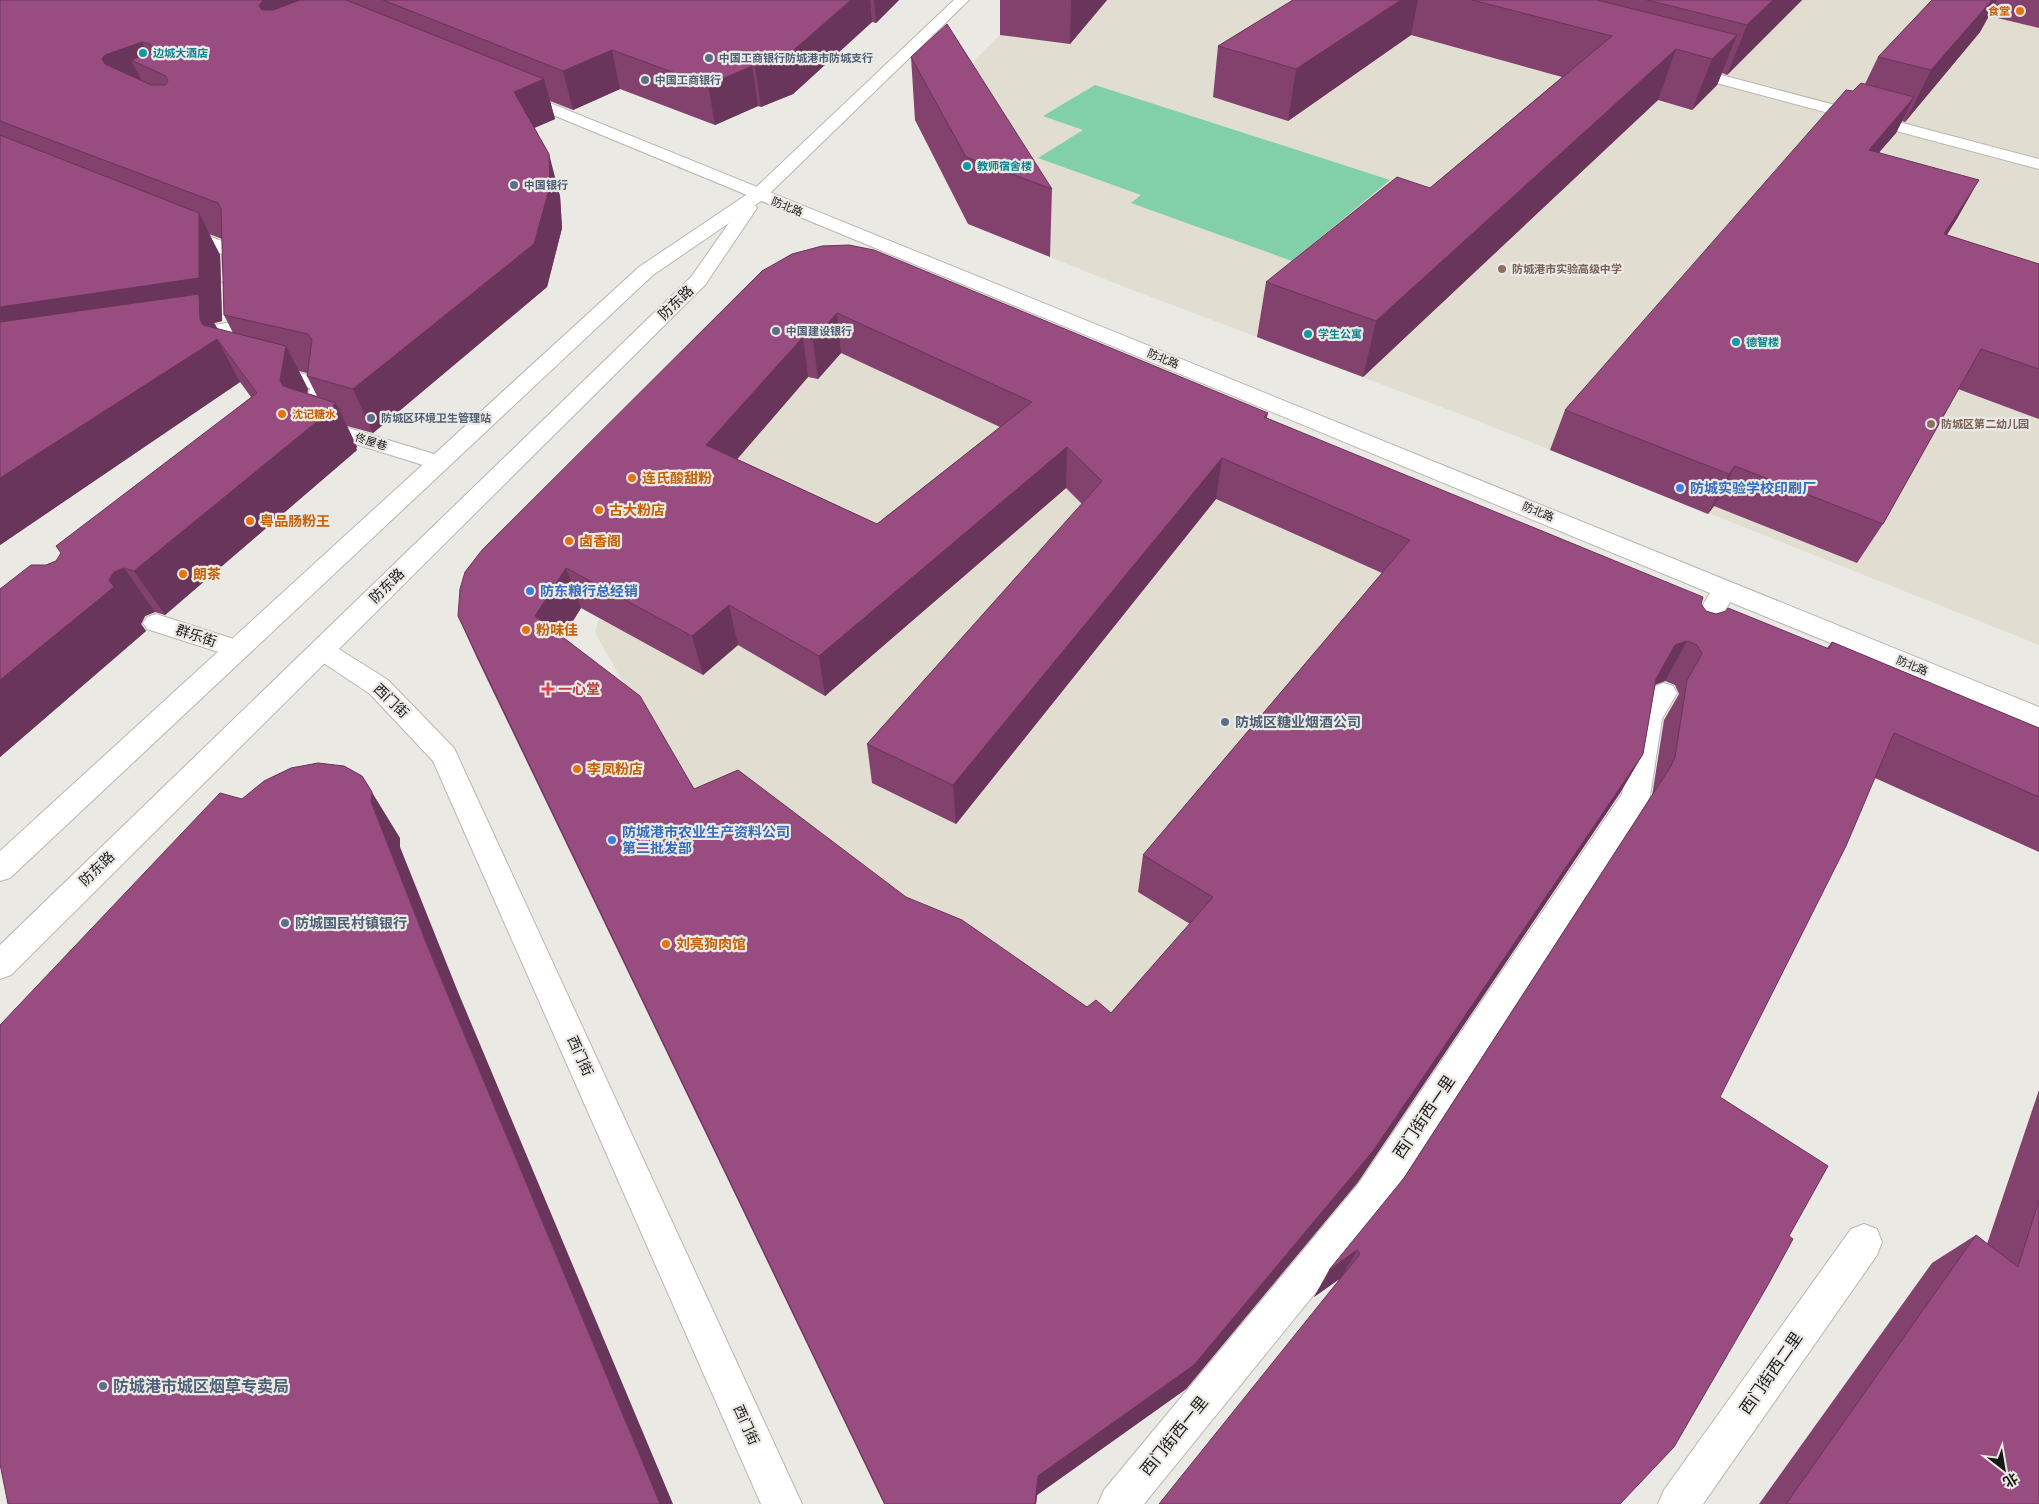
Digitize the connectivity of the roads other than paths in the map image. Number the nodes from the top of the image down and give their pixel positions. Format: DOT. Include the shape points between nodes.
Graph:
graph roads {
  1 [pos="962,0"];
  2 [pos="1668,65"];
  3 [pos="505,90"];
  4 [pos="2039,164"];
  5 [pos="758,195"];
  6 [pos="158,221"];
  7 [pos="165,338"];
  8 [pos="254,368"];
  9 [pos="439,463"];
  10 [pos="1725,589"];
  11 [pos="156,623"];
  12 [pos="1693,643"];
  13 [pos="237,650"];
  14 [pos="322,650"];
  15 [pos="1664,693"];
  16 [pos="2039,718"];
  17 [pos="0,869"];
  18 [pos="0,965"];
  19 [pos="1864,1242"];
  20 [pos="782,1504"];
  21 [pos="1118,1504"];
  22 [pos="1678,1504"];
  1 -- 5 [label="main road, 防东路"];
  2 -- 4 [label="main road"];
  3 -- 5 [label="main road, 防北路"];
  5 -- 9 [label="main road, 防东路" via="646,271"];
  5 -- 10 [label="main road, 防北路"];
  5 -- 14 [label="main road, 防东路" via="698,281"];
  6 -- 7 [label="main road" via="231,250 232,321"];
  8 -- 9 [label="main road, 佟屋巷" via="321,384 314,424"];
  9 -- 13 [label="main road, 防东路"];
  10 -- 12 [label="main road"];
  10 -- 16 [label="main road, 防北路"];
  11 -- 13 [label="main road, 群乐街"];
  13 -- 17 [label="main road, 防东路"];
  14 -- 18 [label="main road, 防东路"];
  14 -- 20 [label="main road, 西门街" via="379,687 444,755"];
  15 -- 21 [label="main road, 西门街西一里" via="1649,719 1636,796 1372,1195"];
  19 -- 22 [label="main road, 西门街西二里"];
}
